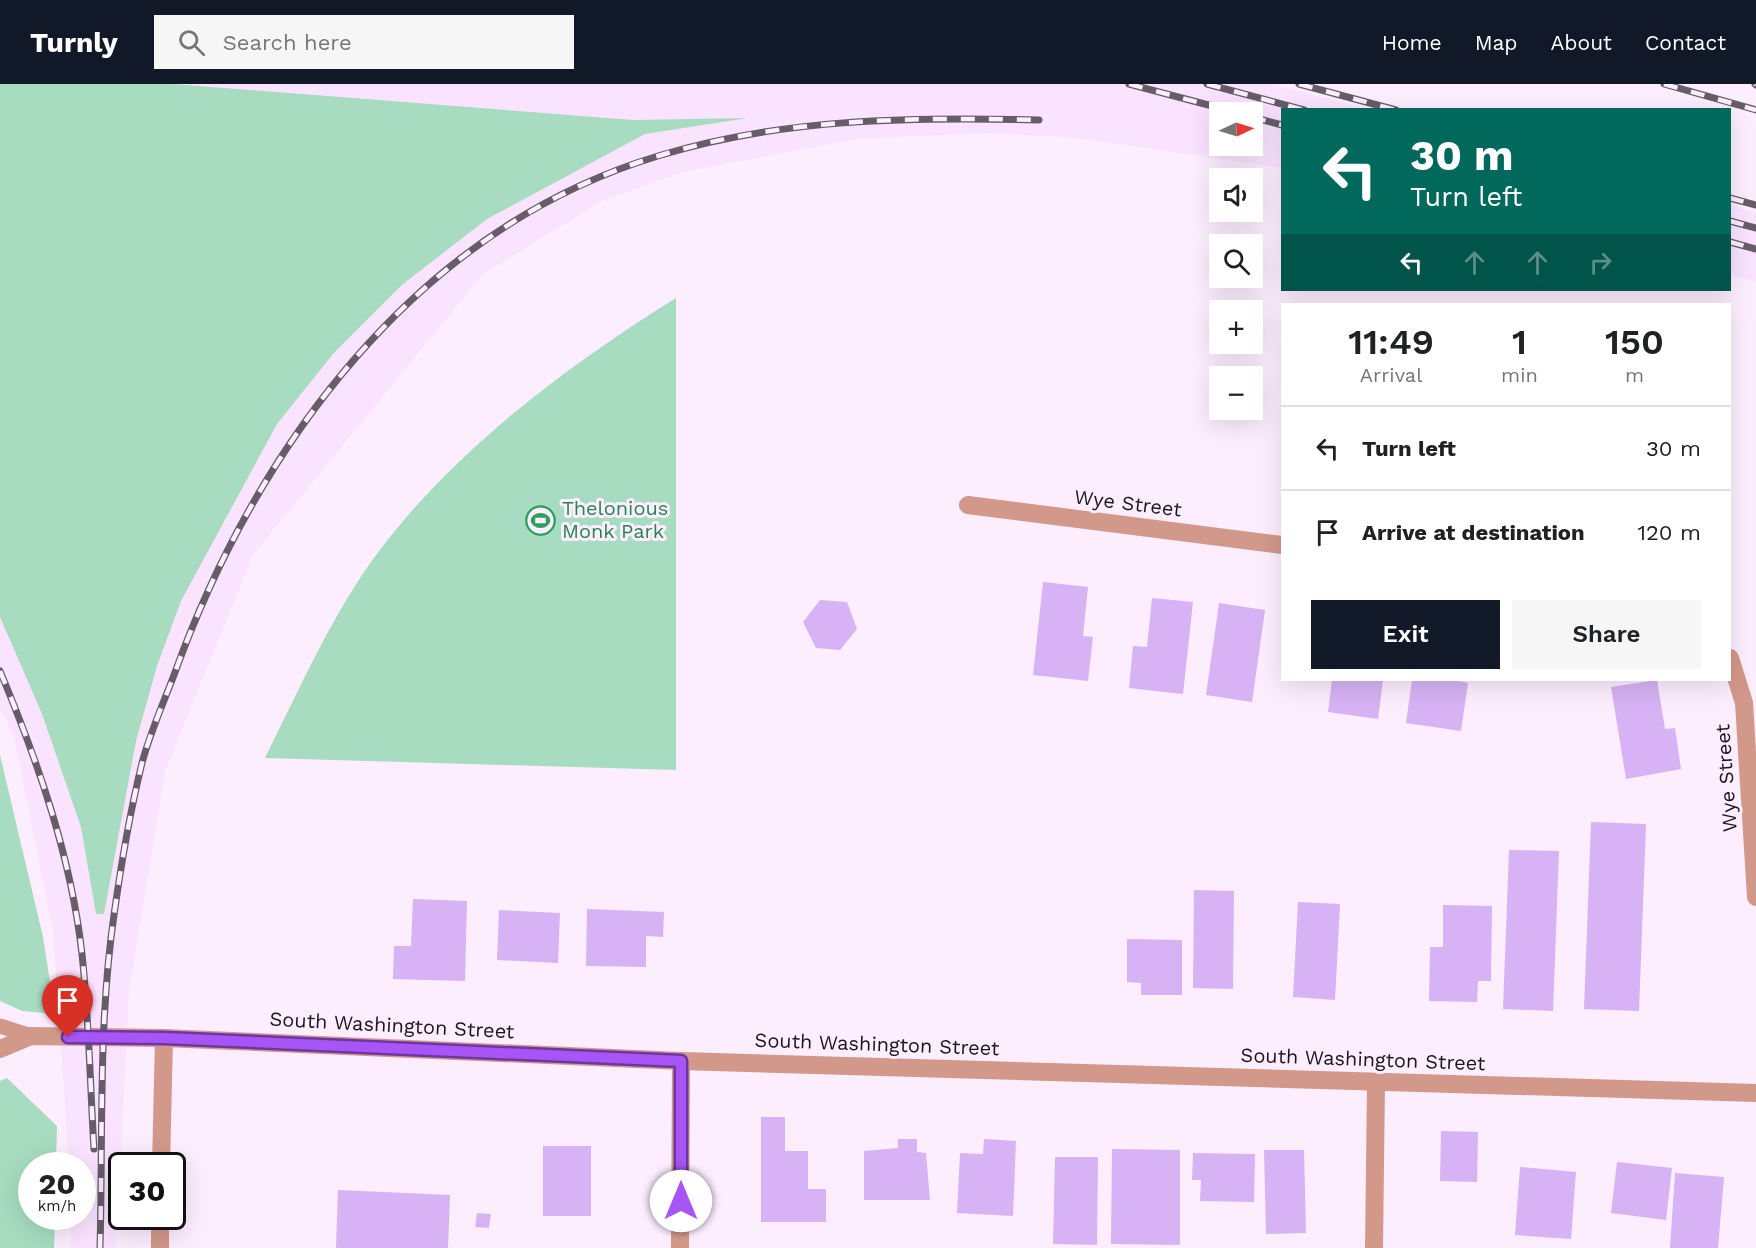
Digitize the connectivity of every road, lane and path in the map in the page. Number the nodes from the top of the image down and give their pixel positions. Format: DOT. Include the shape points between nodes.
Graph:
graph roads {
  1 [pos="968,505"];
  2 [pos="1281,545"];
  3 [pos="1731,660"];
  4 [pos="1756,897"];
  5 [pos="0,1026"];
  6 [pos="31,1036"];
  7 [pos="164,1038"];
  8 [pos="0,1049"];
  9 [pos="681,1061"];
  10 [pos="1376,1083"];
  11 [pos="1756,1093"];
  12 [pos="161,1152"];
  13 [pos="160,1230"];
  14 [pos="160,1248"];
  15 [pos="680,1248"];
  16 [pos="1374,1248"];
  1 -- 2 [label="street, Wye Street"];
  3 -- 4 [label="street, Wye Street" via="1744,704"];
  5 -- 6 [label="lane"];
  6 -- 7 [label="street, South Washington Street"];
  6 -- 8 [label="street, South Washington Street"];
  7 -- 9 [label="street, South Washington Street"];
  7 -- 12 [label="street"];
  9 -- 10 [label="street, South Washington Street"];
  9 -- 15 [label="street"];
  10 -- 11 [label="street, South Washington Street"];
  10 -- 16 [label="street"];
  13 -- 14 [label="street"];
}
